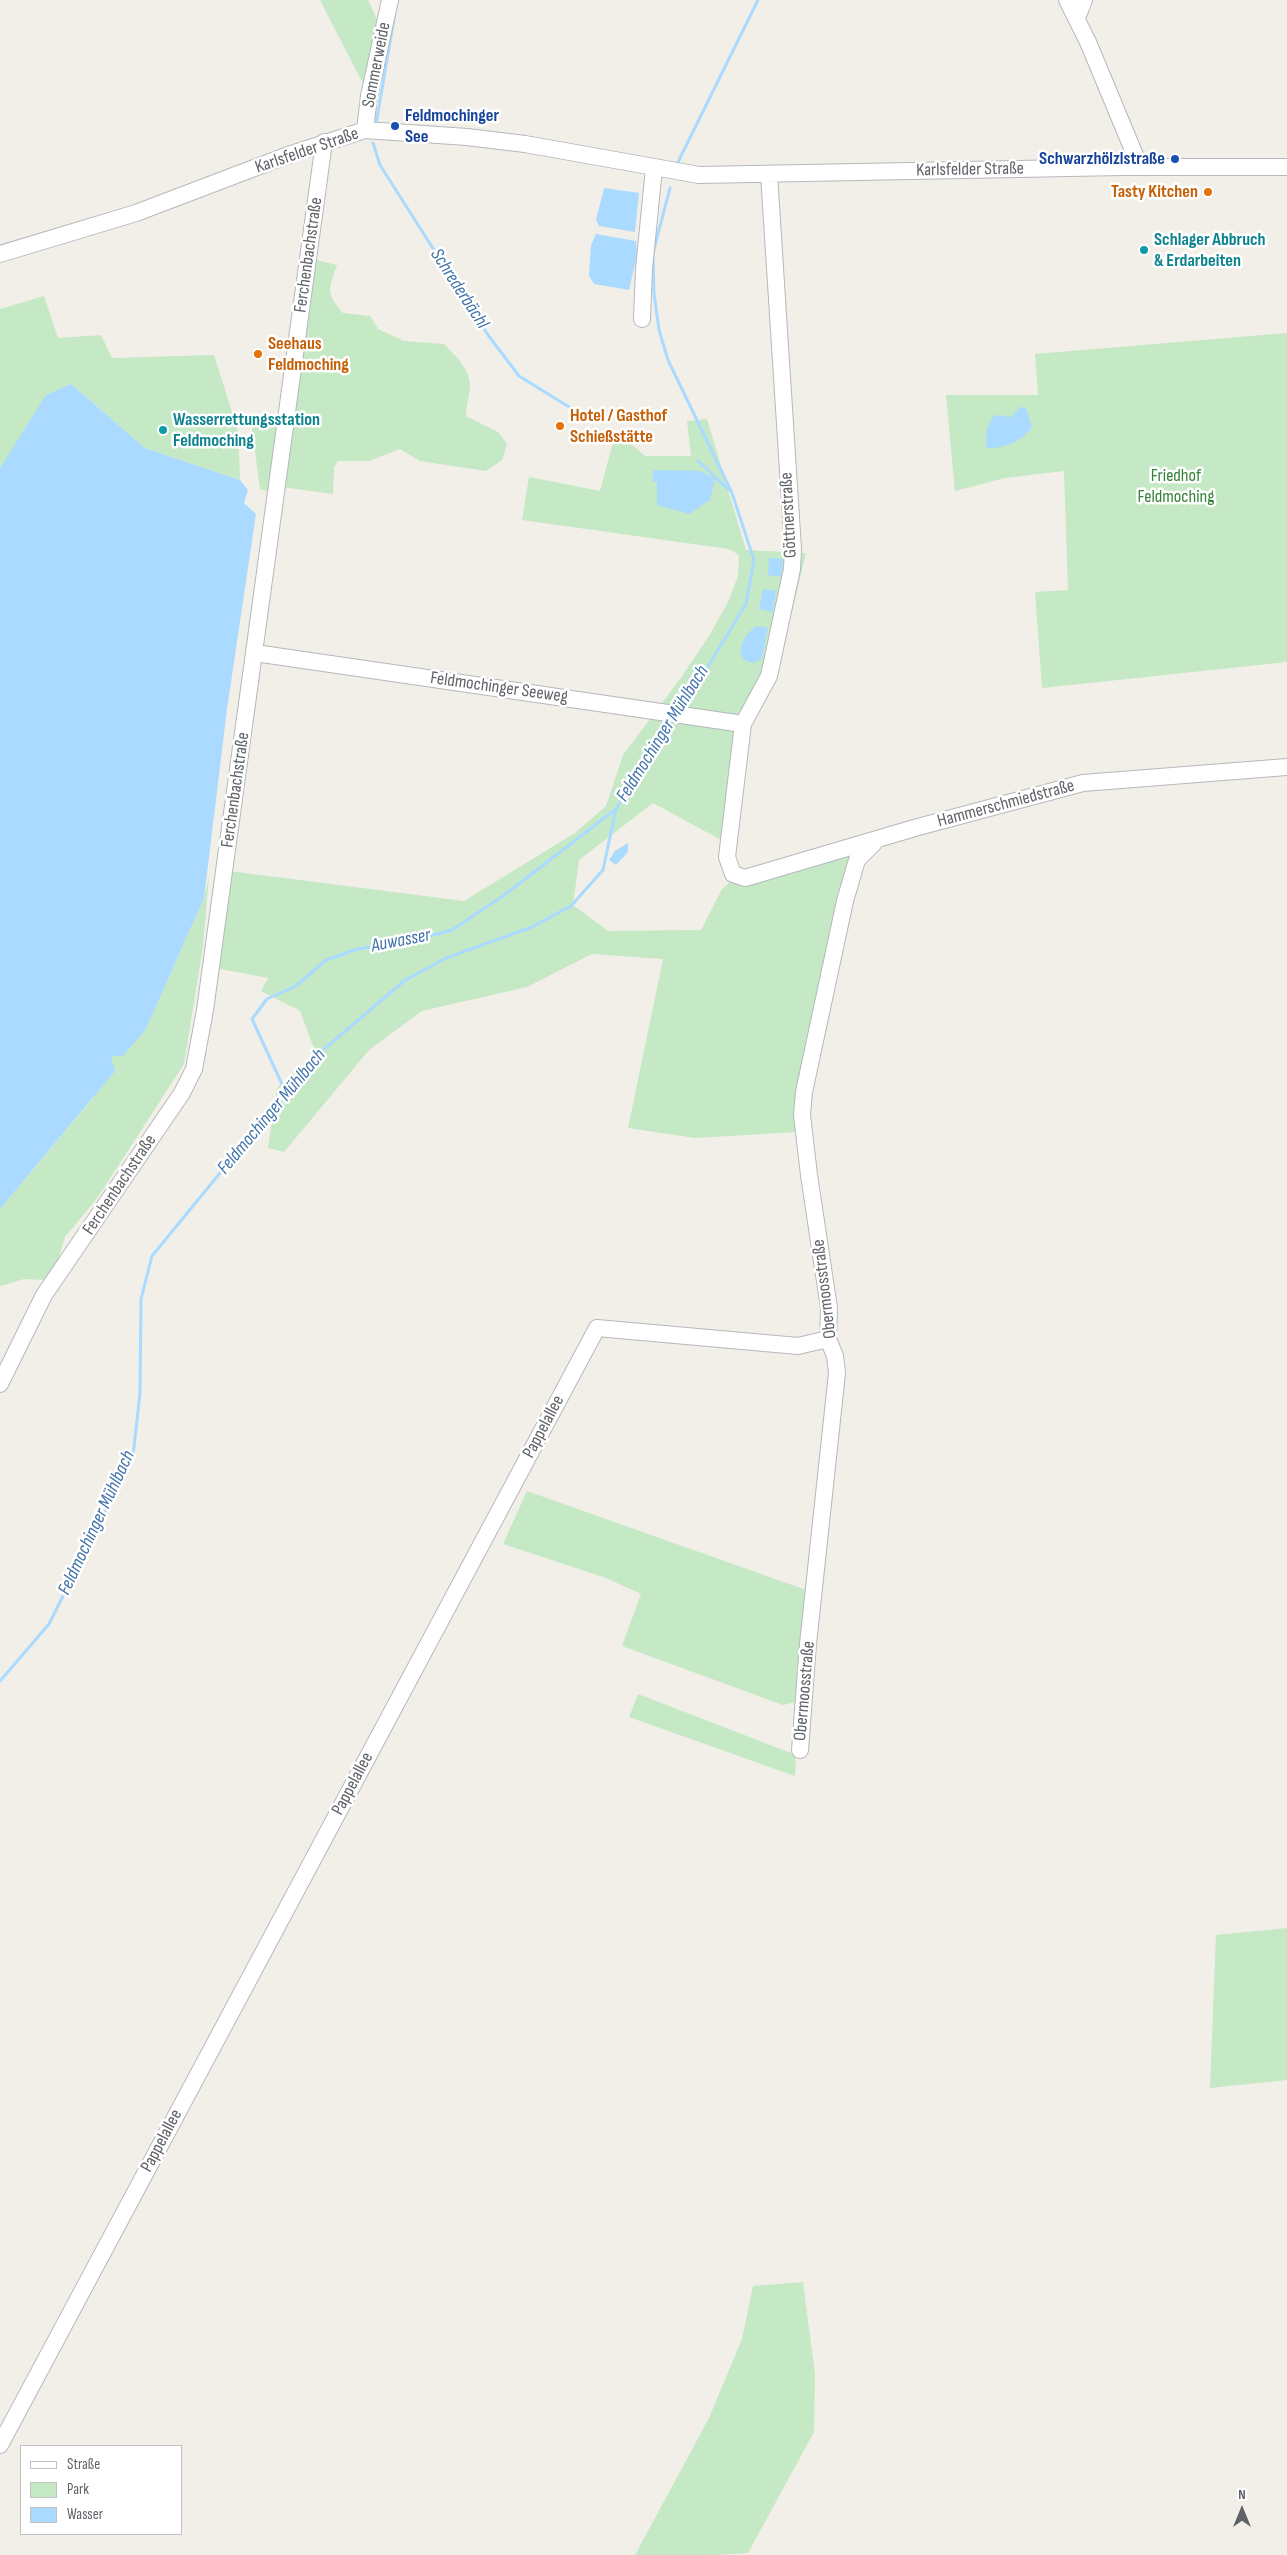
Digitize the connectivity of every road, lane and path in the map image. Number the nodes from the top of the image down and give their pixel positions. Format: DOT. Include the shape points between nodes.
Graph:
graph roads {
  1 [pos="390,0"];
  2 [pos="1068,0"];
  3 [pos="1084,0"];
  4 [pos="1077,18"];
  5 [pos="365,130"];
  6 [pos="324,142"];
  7 [pos="1137,167"];
  8 [pos="1287,167"];
  9 [pos="654,168"];
  10 [pos="769,174"];
  11 [pos="0,254"];
  12 [pos="642,319"];
  13 [pos="255,654"];
  14 [pos="743,724"];
  15 [pos="1287,767"];
  16 [pos="876,841"];
  17 [pos="733,874"];
  18 [pos="828,1339"];
  19 [pos="0,1384"];
  20 [pos="800,1750"];
  21 [pos="0,2445"];
  1 -- 5 [label="street, Sommerweide"];
  2 -- 4 [label="street"];
  3 -- 4 [label="street"];
  4 -- 7 [label="street" via="1135,155"];
  5 -- 6 [label="street, Karlsfelder Straße"];
  5 -- 9 [label="street, Karlsfelder Straße" via="525,144"];
  6 -- 11 [label="street, Karlsfelder Straße" via="164,204"];
  6 -- 13 [label="street, Ferchenbachstraße"];
  7 -- 8 [label="street, Karlsfelder Straße"];
  7 -- 10 [label="street, Karlsfelder Straße"];
  9 -- 10 [label="street, Karlsfelder Straße" via="699,175"];
  9 -- 12 [label="street"];
  10 -- 14 [label="street, Göttnerstraße" via="793,550 792,569 769,676"];
  13 -- 14 [label="street, Feldmochinger Seeweg"];
  13 -- 19 [label="street, Ferchenbachstraße" via="194,1069 182,1093 44,1295"];
  14 -- 17 [label="street, Göttnerstraße" via="727,857"];
  15 -- 16 [label="street, Hammerschmiedstraße" via="1083,783"];
  16 -- 17 [label="street, Hammerschmiedstraße" via="745,878"];
  16 -- 18 [label="street, Obermoosstraße" via="857,860 845,901 804,1092 802,1115 829,1308"];
  18 -- 20 [label="street, Obermoosstraße" via="835,1356 836,1374"];
  18 -- 21 [label="street, Pappelallee" via="798,1346 597,1328"];
}
